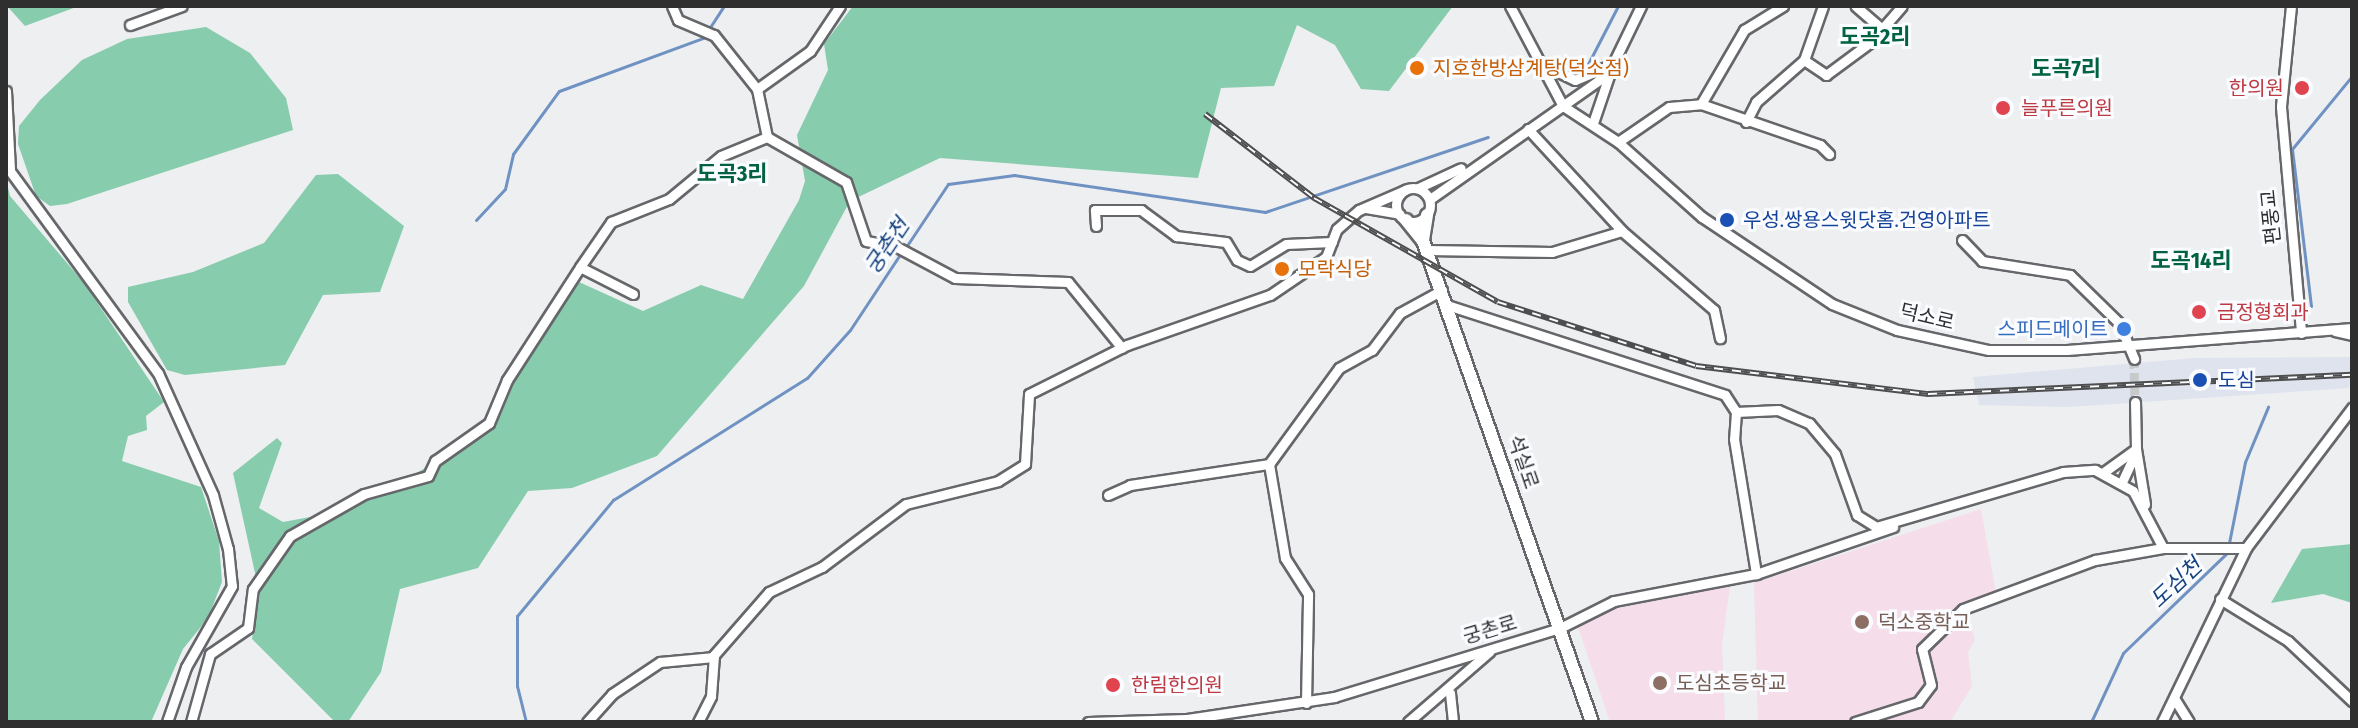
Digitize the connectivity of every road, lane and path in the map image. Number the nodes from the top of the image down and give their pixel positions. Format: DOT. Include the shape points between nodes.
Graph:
graph roads {
  1 [pos="182,6"];
  2 [pos="672,6"];
  3 [pos="840,6"];
  4 [pos="1510,6"];
  5 [pos="1641,6"];
  6 [pos="1783,6"];
  7 [pos="1823,6"];
  8 [pos="1856,6"];
  9 [pos="1902,6"];
  10 [pos="2291,6"];
  11 [pos="130,25"];
  12 [pos="1882,29"];
  13 [pos="1538,59"];
  14 [pos="1804,60"];
  15 [pos="1613,64"];
  16 [pos="757,89"];
  17 [pos="6,91"];
  18 [pos="1701,104"];
  19 [pos="1563,106"];
  20 [pos="1746,122"];
  21 [pos="1593,123"];
  22 [pos="1528,129"];
  23 [pos="767,137"];
  24 [pos="1618,142"];
  25 [pos="1829,154"];
  26 [pos="1472,164"];
  27 [pos="1418,188"];
  28 [pos="1405,190"];
  29 [pos="1430,199"];
  30 [pos="1359,210"];
  31 [pos="1427,215"];
  32 [pos="1402,217"];
  33 [pos="1096,226"];
  34 [pos="1622,231"];
  35 [pos="1962,240"];
  36 [pos="1332,242"];
  37 [pos="1425,245"];
  38 [pos="580,267"];
  39 [pos="1442,290"];
  40 [pos="633,294"];
  41 [pos="1447,305"];
  42 [pos="2352,328"];
  43 [pos="2332,330"];
  44 [pos="2301,333"];
  45 [pos="2352,335"];
  46 [pos="1720,338"];
  47 [pos="2134,347"];
  48 [pos="1122,348"];
  49 [pos="2134,359"];
  50 [pos="2135,402"];
  51 [pos="2352,408"];
  52 [pos="1736,412"];
  53 [pos="2136,449"];
  54 [pos="1269,464"];
  55 [pos="2104,472"];
  56 [pos="2122,482"];
  57 [pos="1108,495"];
  58 [pos="2146,508"];
  59 [pos="1893,527"];
  60 [pos="2163,548"];
  61 [pos="2246,548"];
  62 [pos="1756,574"];
  63 [pos="2220,599"];
  64 [pos="1560,628"];
  65 [pos="1492,649"];
  66 [pos="714,657"];
  67 [pos="1450,693"];
  68 [pos="2174,698"];
  69 [pos="2352,701"];
  70 [pos="1306,703"];
  71 [pos="167,722"];
  72 [pos="191,722"];
  73 [pos="587,722"];
  74 [pos="698,722"];
  75 [pos="1088,722"];
  76 [pos="1408,722"];
  77 [pos="1453,722"];
  78 [pos="1592,722"];
  79 [pos="1855,722"];
  80 [pos="2162,722"];
  81 [pos="2189,722"];
  1 -- 11 [label="street"];
  2 -- 16 [label="street" via="678,20 714,35"];
  3 -- 16 [label="street" via="810,51"];
  4 -- 13 [label="street"];
  5 -- 15 [label="street"];
  6 -- 18 [label="street" via="1744,30"];
  7 -- 14 [label="street"];
  8 -- 12 [label="street"];
  9 -- 12 [label="street"];
  10 -- 44 [label="street, 편풍교" via="2282,114"];
  12 -- 14 [label="street" via="1826,75"];
  13 -- 15 [label="street" via="1575,80"];
  13 -- 19 [label="street"];
  14 -- 20 [label="street" via="1756,102"];
  15 -- 19 [label="street"];
  15 -- 21 [label="street"];
  16 -- 23 [label="street"];
  17 -- 71 [label="street" via="10,171 158,373 213,495 228,549 232,586 186,667"];
  18 -- 20 [label="street"];
  18 -- 24 [label="street" via="1669,107"];
  19 -- 21 [label="street, 덕소로"];
  19 -- 22 [label="street"];
  20 -- 25 [label="street" via="1820,145"];
  21 -- 24 [label="street, 덕소로"];
  22 -- 26 [label="street"];
  22 -- 34 [label="street"];
  23 -- 38 [label="street" via="721,156 669,199 611,222"];
  23 -- 48 [label="street" via="846,182 860,236 898,248 955,278 1068,282"];
  24 -- 47 [label="street, 덕소로" via="1702,217 1832,304 1897,330 1989,350"];
  26 -- 27 [label="street"];
  26 -- 29 [label="street"];
  27 -- 28 [label="street"];
  27 -- 29 [label="street"];
  28 -- 30 [label="street"];
  28 -- 32 [label="street"];
  29 -- 31 [label="street, 석실로"];
  30 -- 32 [label="street"];
  30 -- 36 [label="street"];
  31 -- 32 [label="street"];
  31 -- 37 [label="street, 석실로"];
  32 -- 37 [label="street"];
  33 -- 36 [label="street" via="1095,210 1141,210 1176,236 1226,242 1237,260 1250,266 1286,244"];
  34 -- 37 [label="street" via="1552,252"];
  34 -- 46 [label="street" via="1714,310"];
  35 -- 47 [label="street" via="1982,261 2070,275"];
  36 -- 48 [label="street" via="1326,257 1270,295"];
  37 -- 39 [label="street, 석실로"];
  38 -- 40 [label="street"];
  38 -- 72 [label="street" via="507,380 489,423 435,461 428,476 364,494 290,536 253,589 248,628 210,654"];
  39 -- 41 [label="street, 석실로"];
  39 -- 54 [label="street" via="1400,313 1372,350 1339,368"];
  41 -- 52 [label="street" via="1693,383 1725,395"];
  41 -- 64 [label="street, 석실로"];
  42 -- 43 [label="street, 덕소로"];
  43 -- 44 [label="street, 덕소로"];
  43 -- 45 [label="street"];
  44 -- 47 [label="street, 덕소로"];
  47 -- 49 [label="street"];
  48 -- 66 [label="street" via="1029,394 1026,456 1013,475 891,511 822,567 769,592"];
  50 -- 53 [label="street"];
  51 -- 61 [label="street"];
  52 -- 59 [label="street" via="1778,410 1809,423 1835,454 1857,515"];
  52 -- 62 [label="street" via="1734,439"];
  53 -- 55 [label="street"];
  53 -- 56 [label="street"];
  53 -- 58 [label="street"];
  54 -- 57 [label="street" via="1130,485"];
  54 -- 70 [label="street" via="1285,558 1308,594"];
  55 -- 56 [label="street"];
  55 -- 59 [label="street, 궁촌로" via="2063,472"];
  56 -- 58 [label="street"];
  58 -- 60 [label="street"];
  59 -- 62 [label="street, 궁촌로"];
  60 -- 61 [label="street"];
  60 -- 79 [label="street" via="2095,560 1963,609 1922,649 1931,685 1918,702"];
  61 -- 63 [label="street"];
  62 -- 64 [label="street, 궁촌로" via="1614,601"];
  63 -- 68 [label="street"];
  63 -- 69 [label="street" via="2288,641"];
  64 -- 65 [label="street, 궁촌로"];
  64 -- 78 [label="street, 석실로"];
  65 -- 67 [label="street"];
  65 -- 70 [label="street, 궁촌로"];
  66 -- 73 [label="street" via="660,662 612,694"];
  66 -- 74 [label="street" via="711,696"];
  67 -- 76 [label="street"];
  67 -- 77 [label="street"];
  68 -- 80 [label="street"];
  68 -- 81 [label="street"];
  70 -- 75 [label="street, 궁촌로"];
}
